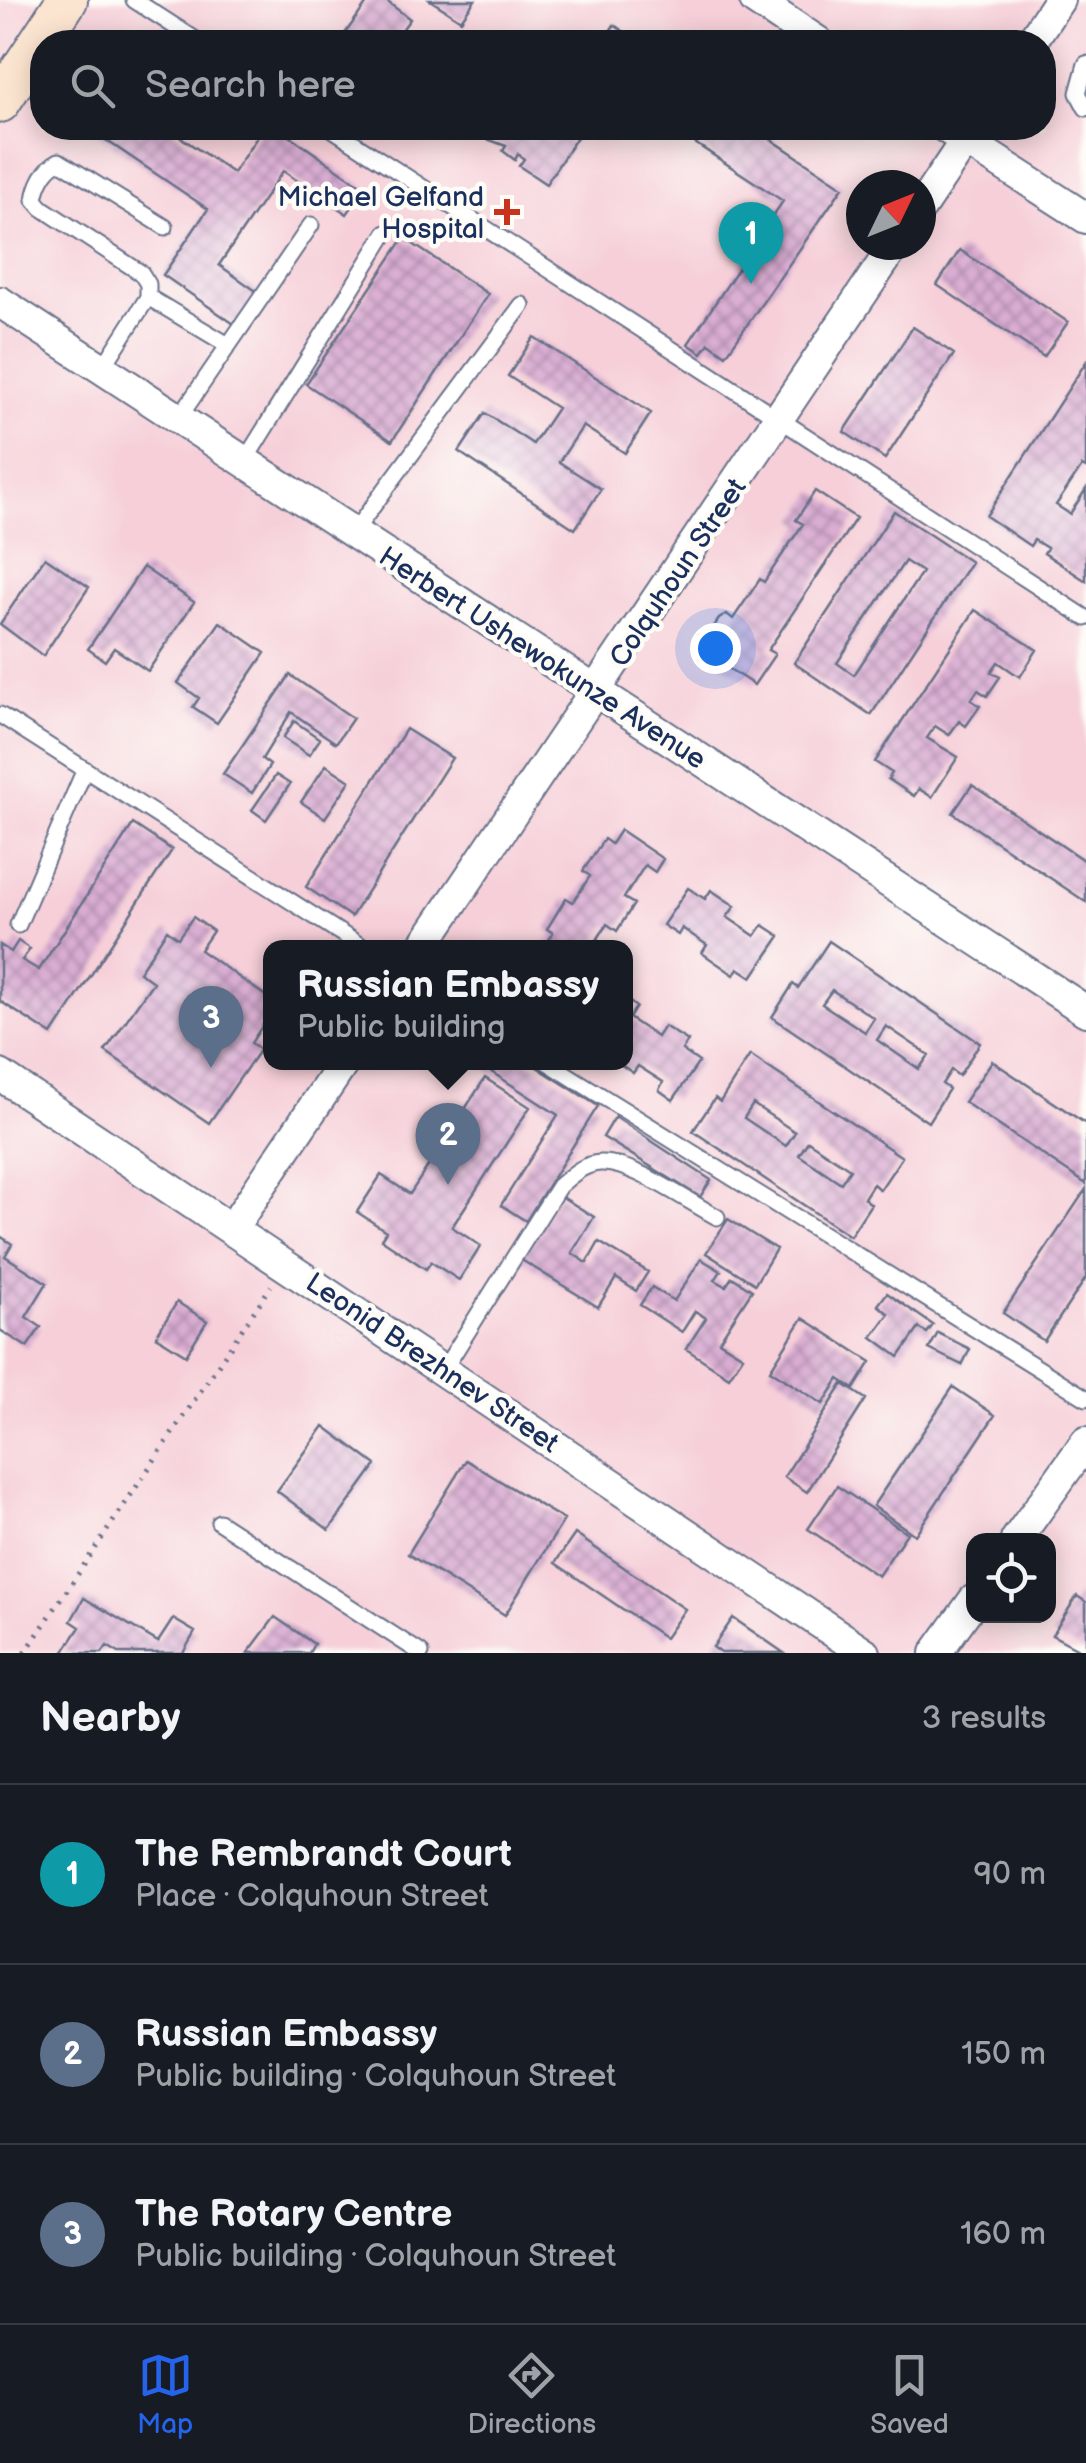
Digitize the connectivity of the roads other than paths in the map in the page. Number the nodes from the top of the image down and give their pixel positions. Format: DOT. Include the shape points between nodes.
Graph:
graph roads {
  1 [pos="68,0"];
  2 [pos="134,0"];
  3 [pos="754,0"];
  4 [pos="1059,0"];
  5 [pos="48,30"];
  6 [pos="181,30"];
  7 [pos="800,30"];
  8 [pos="1038,30"];
  9 [pos="30,57"];
  10 [pos="1086,64"];
  11 [pos="0,102"];
  12 [pos="1086,108"];
  13 [pos="350,140"];
  14 [pos="958,140"];
  15 [pos="974,140"];
  16 [pos="936,180"];
  17 [pos="1086,218"];
  18 [pos="311,225"];
  19 [pos="166,226"];
  20 [pos="386,233"];
  21 [pos="886,260"];
  22 [pos="148,297"];
  23 [pos="0,302"];
  24 [pos="522,305"];
  25 [pos="228,345"];
  26 [pos="102,368"];
  27 [pos="178,418"];
  28 [pos="780,418"];
  29 [pos="244,462"];
  30 [pos="353,533"];
  31 [pos="1086,618"];
  32 [pos="596,693"];
  33 [pos="0,715"];
  34 [pos="85,769"];
  35 [pos="18,925"];
  36 [pos="352,940"];
  37 [pos="427,940"];
  38 [pos="1086,1011"];
  39 [pos="339,1070"];
  40 [pos="560,1070"];
  41 [pos="0,1075"];
  42 [pos="717,1217"];
  43 [pos="233,1227"];
  44 [pos="444,1369"];
  45 [pos="1086,1398"];
  46 [pos="1086,1442"];
  47 [pos="219,1522"];
  48 [pos="1021,1533"];
  49 [pos="966,1611"];
  50 [pos="421,1653"];
  51 [pos="864,1653"];
  52 [pos="936,1653"];
  1 -- 5 [label="main road"];
  2 -- 6 [label="lane"];
  3 -- 7 [label="street"];
  4 -- 8 [label="street"];
  9 -- 11 [label="main road"];
  10 -- 12 [label="lane" via="1078,93"];
  13 -- 28 [label="lane"];
  14 -- 16 [label="street"];
  15 -- 17 [label="street"];
  18 -- 25 [label="lane"];
  19 -- 22 [label="lane" via="59,161 36,190 42,208 141,273"];
  20 -- 29 [label="lane"];
  21 -- 28 [label="street, Colquhoun Street"];
  22 -- 25 [label="lane"];
  22 -- 26 [label="lane"];
  23 -- 26 [label="street, Herbert Ushewokunze Avenue"];
  24 -- 30 [label="lane"];
  25 -- 27 [label="lane"];
  26 -- 27 [label="street, Herbert Ushewokunze Avenue"];
  27 -- 29 [label="street, Herbert Ushewokunze Avenue"];
  28 -- 31 [label="lane"];
  28 -- 32 [label="street, Colquhoun Street"];
  29 -- 30 [label="street, Herbert Ushewokunze Avenue"];
  30 -- 32 [label="street, Herbert Ushewokunze Avenue"];
  32 -- 37 [label="street, Colquhoun Street"];
  32 -- 38 [label="street, Herbert Ushewokunze Avenue"];
  33 -- 34 [label="lane"];
  34 -- 35 [label="lane"];
  34 -- 36 [label="lane"];
  39 -- 43 [label="street"];
  40 -- 45 [label="lane"];
  41 -- 43 [label="street, Leonid Brezhnev Street"];
  42 -- 44 [label="lane" via="622,1166 581,1168 558,1186"];
  43 -- 44 [label="street, Leonid Brezhnev Street"];
  44 -- 51 [label="street, Leonid Brezhnev Street"];
  46 -- 48 [label="street"];
  47 -- 50 [label="lane"];
  49 -- 52 [label="street"];
}
